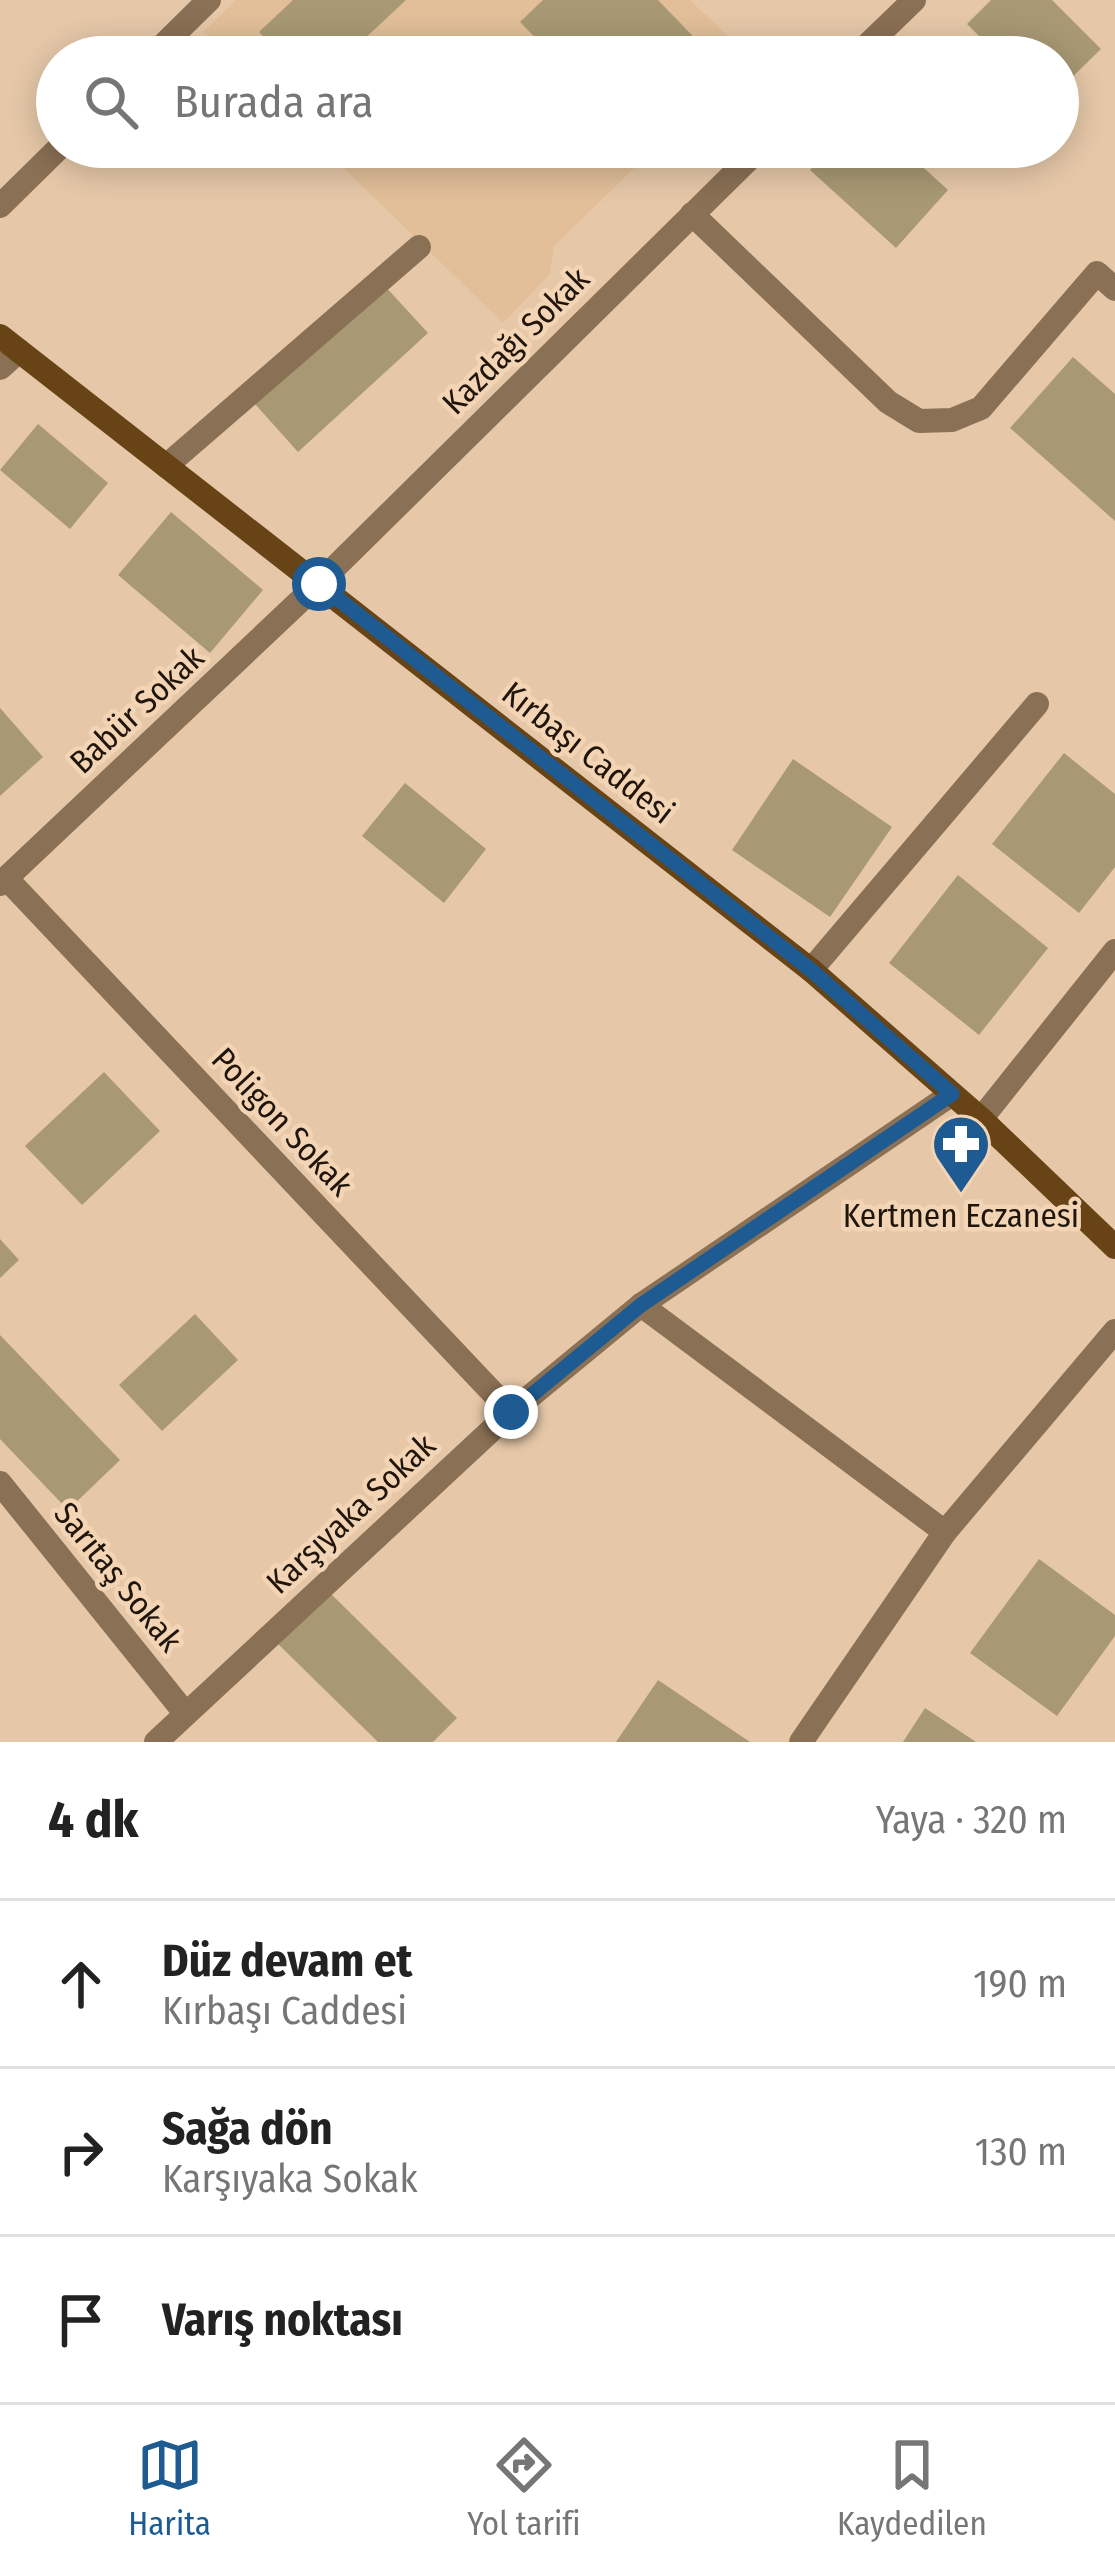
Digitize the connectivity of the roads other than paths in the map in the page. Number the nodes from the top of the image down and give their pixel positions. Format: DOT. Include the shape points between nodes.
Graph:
graph roads {
  1 [pos="209,0"];
  2 [pos="914,0"];
  3 [pos="173,36"];
  4 [pos="877,36"];
  5 [pos="39,168"];
  6 [pos="739,168"];
  7 [pos="0,206"];
  8 [pos="692,214"];
  9 [pos="418,247"];
  10 [pos="1115,289"];
  11 [pos="10,343"];
  12 [pos="0,368"];
  13 [pos="166,466"];
  14 [pos="319,584"];
  15 [pos="1037,704"];
  16 [pos="3,881"];
  17 [pos="1115,951"];
  18 [pos="811,970"];
  19 [pos="952,1094"];
  20 [pos="981,1119"];
  21 [pos="1115,1247"];
  22 [pos="641,1305"];
  23 [pos="1115,1331"];
  24 [pos="511,1412"];
  25 [pos="0,1483"];
  26 [pos="945,1532"];
  27 [pos="185,1713"];
  28 [pos="156,1742"];
  29 [pos="801,1742"];
  1 -- 3 [label="street"];
  2 -- 4 [label="street"];
  5 -- 7 [label="street"];
  6 -- 8 [label="street, Kazdağı Sokak"];
  8 -- 10 [label="street" via="888,402 919,421 981,408 1097,273"];
  8 -- 14 [label="street, Kazdağı Sokak"];
  9 -- 13 [label="street"];
  11 -- 12 [label="street"];
  11 -- 13 [label="street, Kırbaşı Caddesi"];
  13 -- 14 [label="street, Kırbaşı Caddesi"];
  14 -- 16 [label="street, Babür Sokak"];
  14 -- 18 [label="street, Kırbaşı Caddesi"];
  15 -- 18 [label="street"];
  16 -- 24 [label="street, Poligon Sokak"];
  17 -- 20 [label="street"];
  18 -- 19 [label="street, Kırbaşı Caddesi"];
  19 -- 20 [label="street, Kırbaşı Caddesi"];
  19 -- 22 [label="street, Karşıyaka Sokak"];
  20 -- 21 [label="street, Kırbaşı Caddesi"];
  22 -- 24 [label="street, Karşıyaka Sokak"];
  22 -- 26 [label="street"];
  23 -- 26 [label="street"];
  24 -- 27 [label="street, Karşıyaka Sokak"];
  25 -- 27 [label="street, Sarıtaş Sokak"];
  26 -- 29 [label="street"];
  27 -- 28 [label="street, Karşıyaka Sokak"];
}
